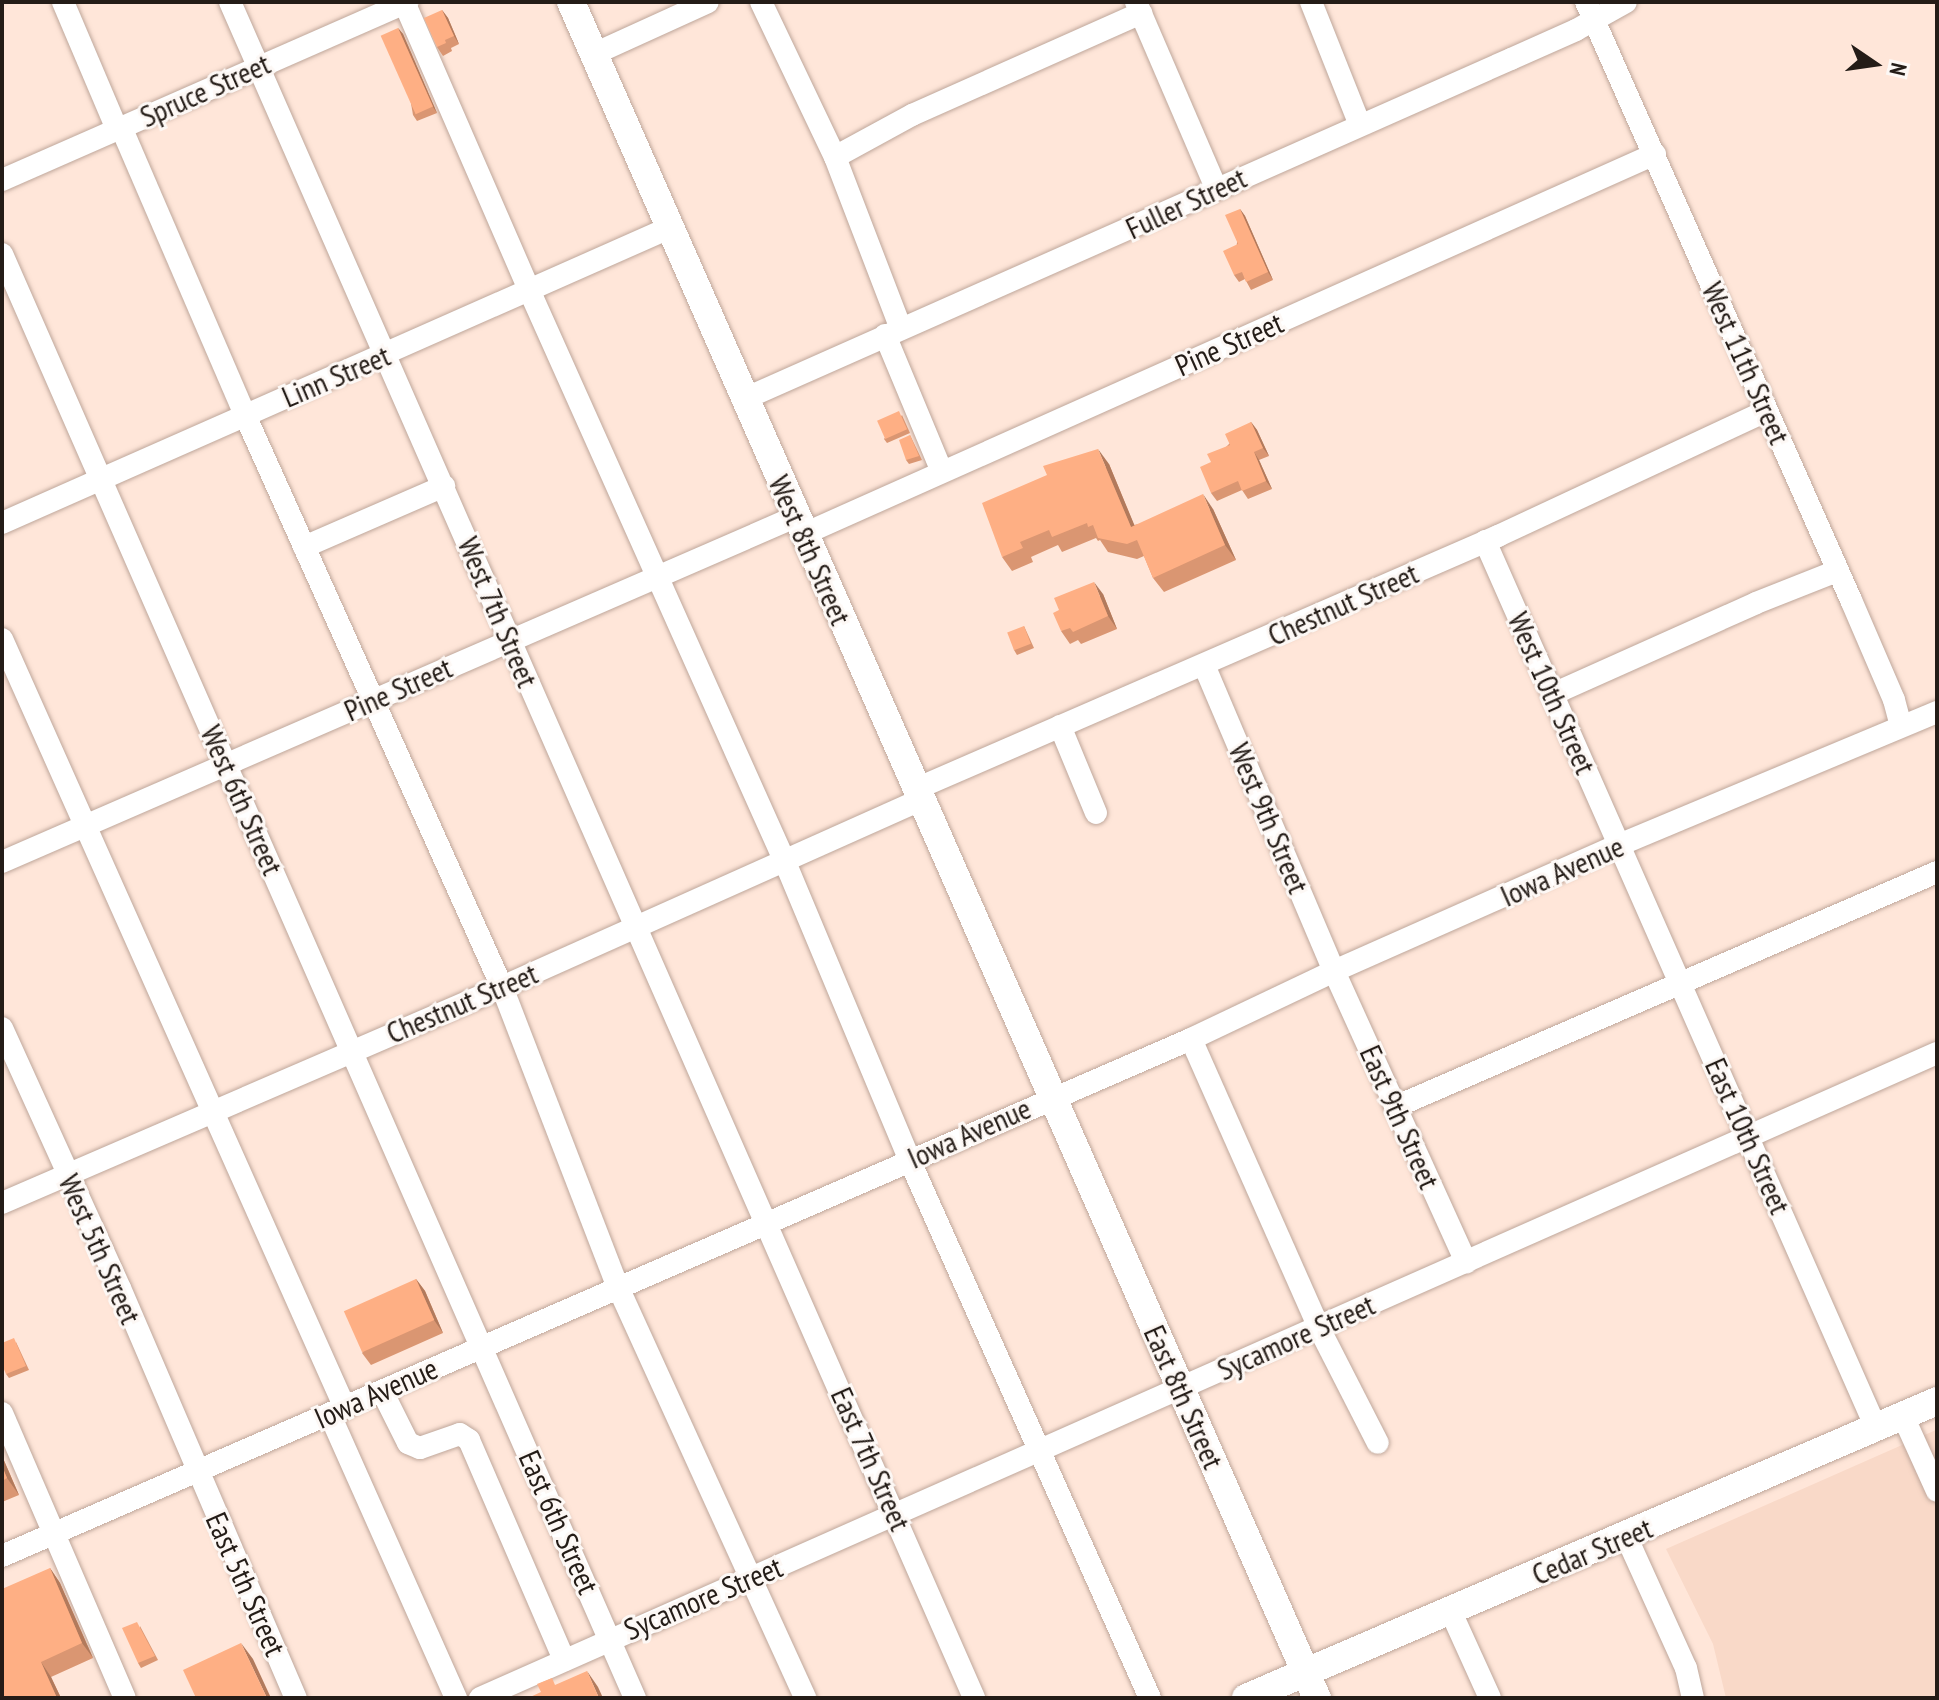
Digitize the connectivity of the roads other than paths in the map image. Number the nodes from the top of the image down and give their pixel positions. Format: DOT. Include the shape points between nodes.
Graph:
graph roads {
  1 [pos="63,2"];
  2 [pos="230,2"];
  3 [pos="406,2"];
  4 [pos="571,2"];
  5 [pos="708,2"];
  6 [pos="761,2"];
  7 [pos="1311,2"];
  8 [pos="1626,2"];
  9 [pos="1139,8"];
  10 [pos="1590,11"];
  11 [pos="594,54"];
  12 [pos="259,67"];
  13 [pos="1360,125"];
  14 [pos="119,128"];
  15 [pos="1655,154"];
  16 [pos="835,157"];
  17 [pos="2,180"];
  18 [pos="1216,188"];
  19 [pos="669,228"];
  20 [pos="2,254"];
  21 [pos="530,292"];
  22 [pos="893,332"];
  23 [pos="385,355"];
  24 [pos="744,399"];
  25 [pos="1766,411"];
  26 [pos="245,415"];
  27 [pos="942,472"];
  28 [pos="100,479"];
  29 [pos="444,486"];
  30 [pos="2,523"];
  31 [pos="799,525"];
  32 [pos="1485,541"];
  33 [pos="304,547"];
  34 [pos="1837,571"];
  35 [pos="659,575"];
  36 [pos="2,639"];
  37 [pos="510,640"];
  38 [pos="1204,665"];
  39 [pos="1553,694"];
  40 [pos="372,700"];
  41 [pos="1937,712"];
  42 [pos="1060,726"];
  43 [pos="1901,726"];
  44 [pos="226,764"];
  45 [pos="919,795"];
  46 [pos="1096,813"];
  47 [pos="87,826"];
  48 [pos="1619,845"];
  49 [pos="2,862"];
  50 [pos="785,862"];
  51 [pos="1937,872"];
  52 [pos="635,926"];
  53 [pos="1334,971"];
  54 [pos="1681,984"];
  55 [pos="502,987"];
  56 [pos="2,1028"];
  57 [pos="1191,1039"];
  58 [pos="353,1050"];
  59 [pos="1937,1053"];
  60 [pos="1051,1097"];
  61 [pos="1395,1107"];
  62 [pos="214,1112"];
  63 [pos="1749,1137"];
  64 [pos="909,1159"];
  65 [pos="67,1176"];
  66 [pos="2,1203"];
  67 [pos="766,1221"];
  68 [pos="1466,1262"];
  69 [pos="618,1287"];
  70 [pos="1318,1326"];
  71 [pos="481,1346"];
  72 [pos="1180,1390"];
  73 [pos="382,1391"];
  74 [pos="1937,1401"];
  75 [pos="337,1412"];
  76 [pos="2,1413"];
  77 [pos="1903,1416"];
  78 [pos="1876,1428"];
  79 [pos="1378,1443"];
  80 [pos="1039,1448"];
  81 [pos="196,1471"];
  82 [pos="1937,1491"];
  83 [pos="895,1514"];
  84 [pos="55,1532"];
  85 [pos="1626,1536"];
  86 [pos="2,1556"];
  87 [pos="750,1578"];
  88 [pos="1451,1612"];
  89 [pos="609,1639"];
  90 [pos="564,1660"];
  91 [pos="1311,1686"];
  92 [pos="125,1698"];
  93 [pos="296,1698"];
  94 [pos="456,1698"];
  95 [pos="480,1698"];
  96 [pos="635,1698"];
  97 [pos="805,1698"];
  98 [pos="974,1698"];
  99 [pos="1150,1698"];
  100 [pos="1246,1698"];
  101 [pos="1490,1698"];
  102 [pos="1693,1698"];
  1 -- 14 [label="street"];
  2 -- 12 [label="street, West 7th Street"];
  3 -- 12 [label="street, Spruce Street"];
  3 -- 21 [label="street"];
  4 -- 11 [label="main road, West 8th Street"];
  5 -- 11 [label="street"];
  6 -- 16 [label="street"];
  7 -- 13 [label="street"];
  8 -- 10 [label="street, Fuller Street"];
  9 -- 16 [label="street"];
  9 -- 18 [label="street"];
  10 -- 13 [label="street, Fuller Street"];
  10 -- 15 [label="street, West 11th Street"];
  11 -- 19 [label="main road, West 8th Street"];
  12 -- 14 [label="street, Spruce Street"];
  12 -- 23 [label="street, West 7th Street"];
  13 -- 18 [label="street, Fuller Street"];
  14 -- 17 [label="street, Spruce Street"];
  14 -- 26 [label="street"];
  15 -- 25 [label="street, West 11th Street"];
  15 -- 27 [label="street, Pine Street"];
  16 -- 22 [label="street"];
  18 -- 22 [label="street, Fuller Street"];
  19 -- 21 [label="street, Linn Street"];
  19 -- 24 [label="main road, West 8th Street"];
  20 -- 28 [label="street, West 6th Street"];
  21 -- 23 [label="street, Linn Street"];
  21 -- 35 [label="street"];
  22 -- 24 [label="street, Fuller Street"];
  22 -- 27 [label="street"];
  23 -- 26 [label="street, Linn Street"];
  23 -- 29 [label="street, West 7th Street"];
  24 -- 31 [label="main road, West 8th Street"];
  25 -- 32 [label="street, Chestnut Street"];
  25 -- 34 [label="street, West 11th Street"];
  26 -- 28 [label="street, Linn Street"];
  26 -- 33 [label="street"];
  27 -- 31 [label="street, Pine Street"];
  28 -- 30 [label="street, Linn Street"];
  28 -- 44 [label="street, West 6th Street"];
  29 -- 33 [label="street"];
  29 -- 37 [label="street, West 7th Street"];
  31 -- 35 [label="street, Pine Street"];
  31 -- 45 [label="main road, West 8th Street"];
  32 -- 38 [label="street, Chestnut Street"];
  32 -- 39 [label="street, West 10th Street"];
  33 -- 40 [label="street"];
  34 -- 39 [label="street"];
  34 -- 43 [label="street, West 11th Street"];
  35 -- 37 [label="street, Pine Street"];
  35 -- 50 [label="street"];
  36 -- 47 [label="street"];
  37 -- 40 [label="street, Pine Street"];
  37 -- 52 [label="street, West 7th Street"];
  38 -- 42 [label="street, Chestnut Street"];
  38 -- 53 [label="street, West 9th Street"];
  39 -- 48 [label="street, West 10th Street"];
  40 -- 44 [label="street, Pine Street"];
  40 -- 55 [label="street"];
  41 -- 43 [label="street, Iowa Avenue"];
  42 -- 45 [label="street, Chestnut Street"];
  42 -- 46 [label="street"];
  43 -- 48 [label="street, Iowa Avenue"];
  44 -- 47 [label="street, Pine Street"];
  44 -- 58 [label="street, West 6th Street"];
  45 -- 50 [label="street, Chestnut Street"];
  45 -- 60 [label="main road, West 8th Street"];
  47 -- 49 [label="street, Pine Street"];
  47 -- 62 [label="street"];
  48 -- 53 [label="street, Iowa Avenue"];
  48 -- 54 [label="street, East 10th Street"];
  50 -- 52 [label="street, Chestnut Street"];
  50 -- 64 [label="street"];
  51 -- 54 [label="street"];
  52 -- 55 [label="street, Chestnut Street"];
  52 -- 67 [label="street, West 7th Street"];
  53 -- 57 [label="street, Iowa Avenue"];
  53 -- 61 [label="street, East 9th Street"];
  54 -- 61 [label="street"];
  54 -- 63 [label="street, East 10th Street"];
  55 -- 58 [label="street, Chestnut Street"];
  55 -- 69 [label="street"];
  56 -- 65 [label="street, West 5th Street"];
  57 -- 60 [label="street, Iowa Avenue"];
  57 -- 70 [label="street"];
  58 -- 62 [label="street, Chestnut Street"];
  58 -- 71 [label="street, West 6th Street"];
  59 -- 63 [label="street, Sycamore Street"];
  60 -- 64 [label="street, Iowa Avenue"];
  60 -- 72 [label="main road, East 8th Street"];
  61 -- 68 [label="street, East 9th Street"];
  62 -- 65 [label="street, Chestnut Street"];
  62 -- 75 [label="street"];
  63 -- 68 [label="street, Sycamore Street"];
  63 -- 78 [label="street, East 10th Street"];
  64 -- 67 [label="street, Iowa Avenue"];
  64 -- 80 [label="street"];
  65 -- 66 [label="street, Chestnut Street"];
  65 -- 81 [label="street, West 5th Street"];
  67 -- 69 [label="street, Iowa Avenue"];
  67 -- 83 [label="street, East 7th Street"];
  68 -- 70 [label="street, Sycamore Street"];
  69 -- 71 [label="street, Iowa Avenue"];
  69 -- 87 [label="street"];
  70 -- 72 [label="street, Sycamore Street"];
  70 -- 79 [label="street"];
  71 -- 73 [label="street, Iowa Avenue"];
  71 -- 89 [label="street, East 6th Street"];
  72 -- 80 [label="street, Sycamore Street"];
  72 -- 91 [label="main road, East 8th Street"];
  73 -- 75 [label="street, Iowa Avenue"];
  73 -- 90 [label="street" via="408,1443 420,1448 460,1434 469,1440"];
  74 -- 77 [label="main road, Cedar Street"];
  75 -- 81 [label="street, Iowa Avenue"];
  75 -- 94 [label="street"];
  76 -- 84 [label="street"];
  77 -- 78 [label="main road, Cedar Street"];
  77 -- 82 [label="street"];
  78 -- 85 [label="main road, Cedar Street"];
  80 -- 83 [label="street, Sycamore Street"];
  80 -- 99 [label="street"];
  81 -- 84 [label="street, Iowa Avenue"];
  81 -- 93 [label="street, East 5th Street"];
  83 -- 87 [label="street, Sycamore Street"];
  83 -- 98 [label="street, East 7th Street"];
  84 -- 86 [label="street, Iowa Avenue"];
  84 -- 92 [label="street"];
  85 -- 88 [label="main road, Cedar Street"];
  85 -- 102 [label="street" via="1686,1668"];
  87 -- 89 [label="street, Sycamore Street"];
  87 -- 97 [label="street"];
  88 -- 91 [label="main road, Cedar Street"];
  88 -- 101 [label="street"];
  89 -- 90 [label="street, Sycamore Street"];
  89 -- 96 [label="street, East 6th Street"];
  90 -- 95 [label="street, Sycamore Street"];
  91 -- 100 [label="main road, Cedar Street"];
}
